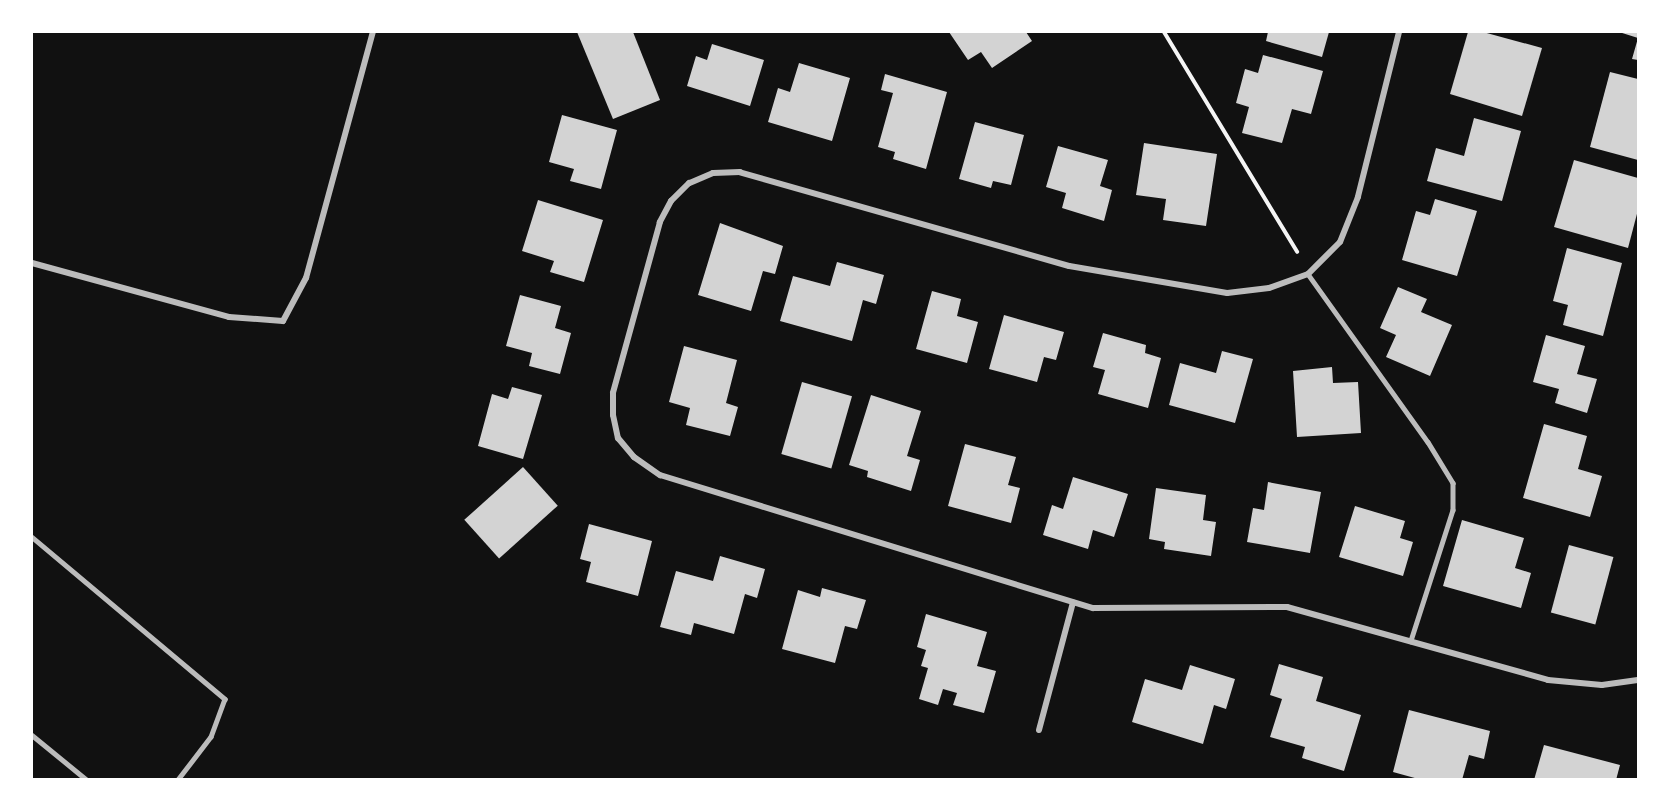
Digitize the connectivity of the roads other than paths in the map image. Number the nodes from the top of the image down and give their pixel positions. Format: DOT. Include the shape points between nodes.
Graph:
graph roads {
  1 [pos="373,32"];
  2 [pos="1399,32"];
  3 [pos="32,262"];
  4 [pos="1308,274"];
  5 [pos="32,537"];
  6 [pos="1073,602"];
  7 [pos="1411,641"];
  8 [pos="1638,680"];
  9 [pos="1039,730"];
  10 [pos="32,735"];
  11 [pos="87,780"];
  12 [pos="178,780"];
  1 -- 3 [label="street" via="306,278 283,321 229,317"];
  2 -- 4 [label="street" via="1358,197 1340,243"];
  4 -- 6 [label="street" via="1269,288 1227,293 1069,266 740,172 713,173 689,183 671,201 660,222 613,393 618,438 634,457 660,475"];
  4 -- 7 [label="lane" via="1453,483 1453,510"];
  5 -- 12 [label="lane" via="225,699 211,736"];
  6 -- 7 [label="street" via="1113,609 1287,607"];
  6 -- 9 [label="street"];
  7 -- 8 [label="street" via="1548,680 1602,685"];
  10 -- 11 [label="lane"];
}
